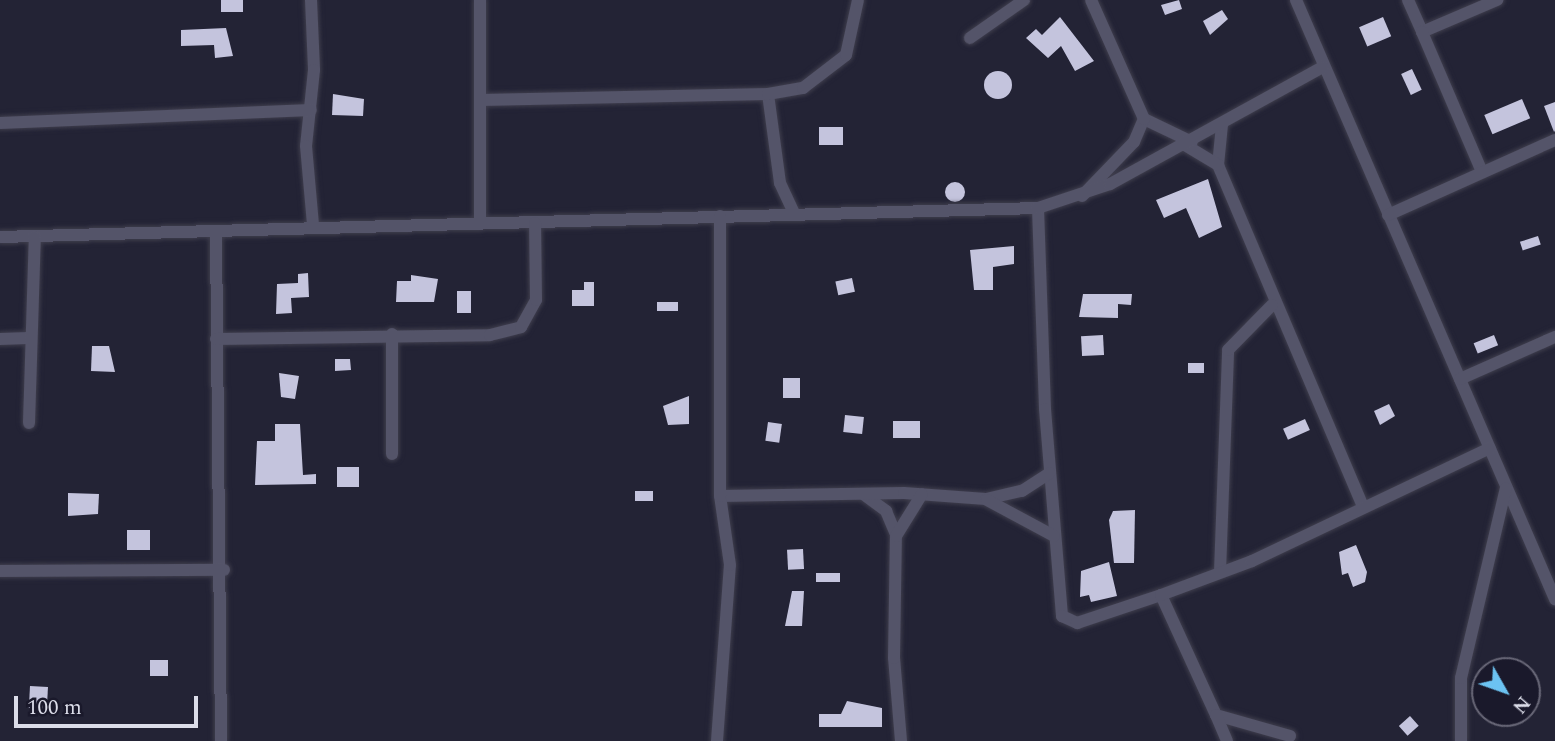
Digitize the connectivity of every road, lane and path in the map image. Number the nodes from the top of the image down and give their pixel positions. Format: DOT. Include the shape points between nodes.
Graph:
graph roads {
  1 [pos="311,0"];
  2 [pos="480,0"];
  3 [pos="858,0"];
  4 [pos="1024,0"];
  5 [pos="1091,0"];
  6 [pos="1296,0"];
  7 [pos="1408,0"];
  8 [pos="1497,0"];
  9 [pos="1422,32"];
  10 [pos="970,38"];
  11 [pos="1323,67"];
  12 [pos="768,94"];
  13 [pos="481,100"];
  14 [pos="312,110"];
  15 [pos="1144,119"];
  16 [pos="0,123"];
  17 [pos="1222,125"];
  18 [pos="1555,140"];
  19 [pos="1189,144"];
  20 [pos="1217,165"];
  21 [pos="1482,172"];
  22 [pos="1080,198"];
  23 [pos="1038,208"];
  24 [pos="795,215"];
  25 [pos="1388,215"];
  26 [pos="720,216"];
  27 [pos="480,221"];
  28 [pos="535,223"];
  29 [pos="313,225"];
  30 [pos="216,232"];
  31 [pos="0,237"];
  32 [pos="35,237"];
  33 [pos="1272,305"];
  34 [pos="392,334"];
  35 [pos="1555,337"];
  36 [pos="28,338"];
  37 [pos="0,339"];
  38 [pos="216,339"];
  39 [pos="1460,379"];
  40 [pos="29,423"];
  41 [pos="1490,448"];
  42 [pos="392,454"];
  43 [pos="1050,473"];
  44 [pos="1506,487"];
  45 [pos="862,494"];
  46 [pos="922,494"];
  47 [pos="720,496"];
  48 [pos="986,499"];
  49 [pos="1362,505"];
  50 [pos="896,536"];
  51 [pos="1054,536"];
  52 [pos="224,570"];
  53 [pos="0,571"];
  54 [pos="1220,572"];
  55 [pos="1161,595"];
  56 [pos="1555,599"];
  57 [pos="1216,715"];
  58 [pos="1295,738"];
  59 [pos="221,741"];
  60 [pos="717,741"];
  61 [pos="901,741"];
  62 [pos="1227,741"];
  63 [pos="1278,741"];
  64 [pos="1461,741"];
  1 -- 14 [label="street"];
  2 -- 13 [label="street"];
  3 -- 12 [label="street" via="846,55 830,73 803,88"];
  4 -- 10 [label="street"];
  5 -- 15 [label="street"];
  6 -- 11 [label="street"];
  7 -- 9 [label="street"];
  8 -- 9 [label="street"];
  9 -- 21 [label="street"];
  11 -- 17 [label="street"];
  11 -- 25 [label="street"];
  12 -- 13 [label="street"];
  12 -- 24 [label="street" via="780,183"];
  13 -- 27 [label="street"];
  14 -- 16 [label="street"];
  14 -- 29 [label="street" via="306,146"];
  15 -- 19 [label="street"];
  15 -- 22 [label="street" via="1135,142"];
  17 -- 19 [label="street"];
  17 -- 20 [label="street"];
  18 -- 21 [label="street"];
  19 -- 20 [label="street"];
  19 -- 22 [label="street"];
  20 -- 33 [label="street"];
  21 -- 25 [label="street"];
  22 -- 23 [label="street"];
  23 -- 24 [label="street"];
  23 -- 43 [label="street"];
  24 -- 26 [label="street"];
  25 -- 39 [label="street"];
  26 -- 28 [label="street"];
  26 -- 47 [label="street"];
  27 -- 28 [label="street"];
  27 -- 29 [label="street"];
  28 -- 34 [label="street" via="536,300 521,327 490,335"];
  29 -- 30 [label="street"];
  30 -- 32 [label="street"];
  30 -- 38 [label="street"];
  31 -- 32 [label="street"];
  32 -- 36 [label="street"];
  33 -- 49 [label="street"];
  33 -- 54 [label="street" via="1228,350"];
  34 -- 38 [label="street"];
  34 -- 42 [label="street"];
  35 -- 39 [label="street"];
  36 -- 37 [label="street"];
  36 -- 40 [label="street"];
  38 -- 52 [label="street"];
  39 -- 41 [label="street"];
  41 -- 44 [label="street"];
  41 -- 49 [label="street"];
  43 -- 48 [label="street" via="1022,491"];
  43 -- 51 [label="street"];
  44 -- 56 [label="street"];
  44 -- 64 [label="street" via="1461,678"];
  45 -- 46 [label="street"];
  45 -- 47 [label="street"];
  45 -- 50 [label="street" via="886,511"];
  46 -- 48 [label="street"];
  46 -- 50 [label="street"];
  47 -- 60 [label="street" via="730,590 726,649 716,681"];
  48 -- 51 [label="street"];
  49 -- 54 [label="street"];
  50 -- 61 [label="street" via="894,658"];
  51 -- 55 [label="street" via="1059,603 1068,622"];
  52 -- 53 [label="street"];
  52 -- 59 [label="street"];
  54 -- 55 [label="street"];
  55 -- 57 [label="street"];
  57 -- 58 [label="street"];
  57 -- 62 [label="street"];
  58 -- 63 [label="street"];
}
